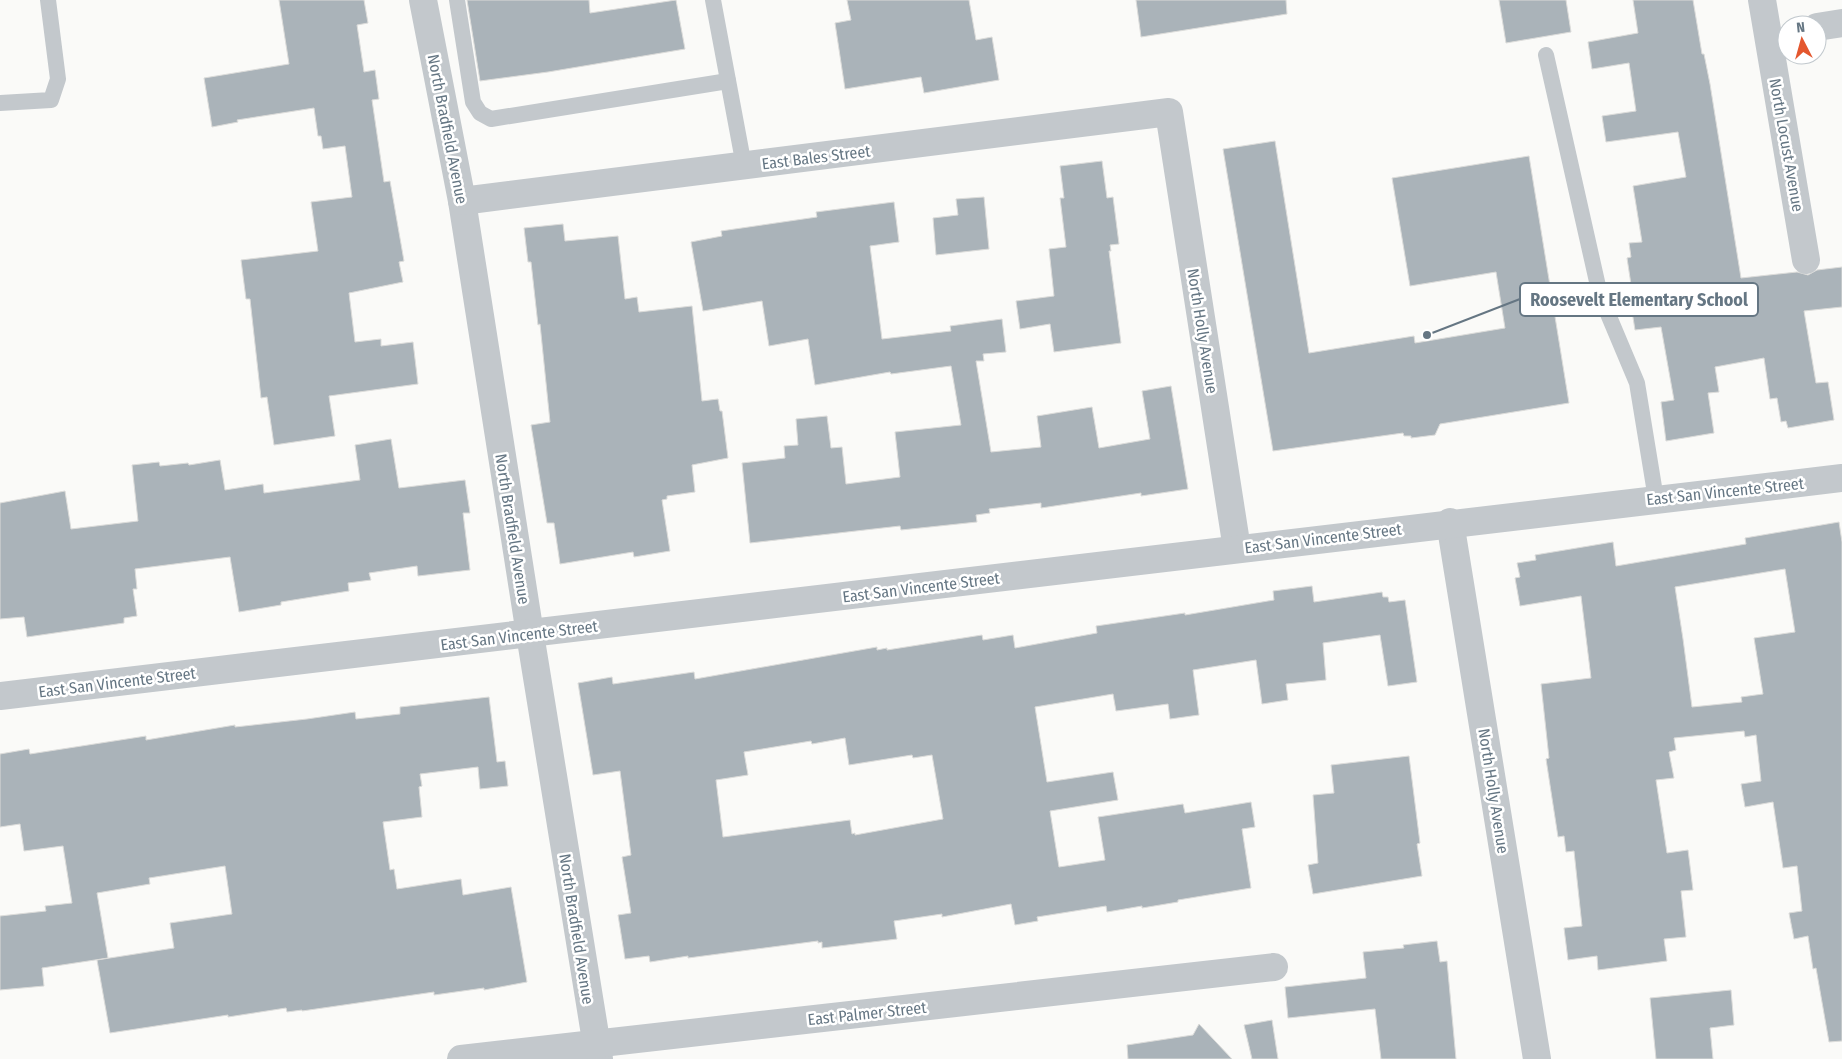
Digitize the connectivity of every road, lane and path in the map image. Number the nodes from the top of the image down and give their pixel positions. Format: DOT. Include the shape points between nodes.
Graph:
graph roads {
  1 [pos="48,0"];
  2 [pos="423,0"];
  3 [pos="457,0"];
  4 [pos="713,0"];
  5 [pos="1762,0"];
  6 [pos="1842,23"];
  7 [pos="1827,25"];
  8 [pos="1777,33"];
  9 [pos="1546,55"];
  10 [pos="1781,65"];
  11 [pos="728,80"];
  12 [pos="0,103"];
  13 [pos="1169,112"];
  14 [pos="744,166"];
  15 [pos="462,201"];
  16 [pos="1806,260"];
  17 [pos="1842,478"];
  18 [pos="1656,499"];
  19 [pos="1450,522"];
  20 [pos="1237,549"];
  21 [pos="530,634"];
  22 [pos="0,696"];
  23 [pos="1274,967"];
  24 [pos="597,1051"];
  25 [pos="461,1059"];
  26 [pos="1537,1059"];
  1 -- 12 [label="lane" via="58,79 51,100"];
  2 -- 15 [label="street, North Bradfield Avenue"];
  3 -- 11 [label="lane" via="473,102 480,113 491,119"];
  4 -- 11 [label="lane"];
  5 -- 8 [label="street, North Locust Avenue"];
  6 -- 7 [label="street"];
  9 -- 18 [label="lane" via="1600,295 1637,383"];
  10 -- 16 [label="street, North Locust Avenue"];
  11 -- 14 [label="lane"];
  13 -- 14 [label="street, East Bales Street"];
  13 -- 20 [label="street, North Holly Avenue"];
  14 -- 15 [label="street, East Bales Street"];
  15 -- 21 [label="street, North Bradfield Avenue"];
  17 -- 18 [label="street, East San Vincente Street"];
  18 -- 19 [label="street, East San Vincente Street"];
  19 -- 20 [label="street, East San Vincente Street"];
  19 -- 26 [label="street, North Holly Avenue"];
  20 -- 21 [label="street, East San Vincente Street"];
  21 -- 22 [label="street, East San Vincente Street"];
  21 -- 24 [label="street, North Bradfield Avenue"];
  23 -- 24 [label="street, East Palmer Street"];
  24 -- 25 [label="street, East Palmer Street"];
}
